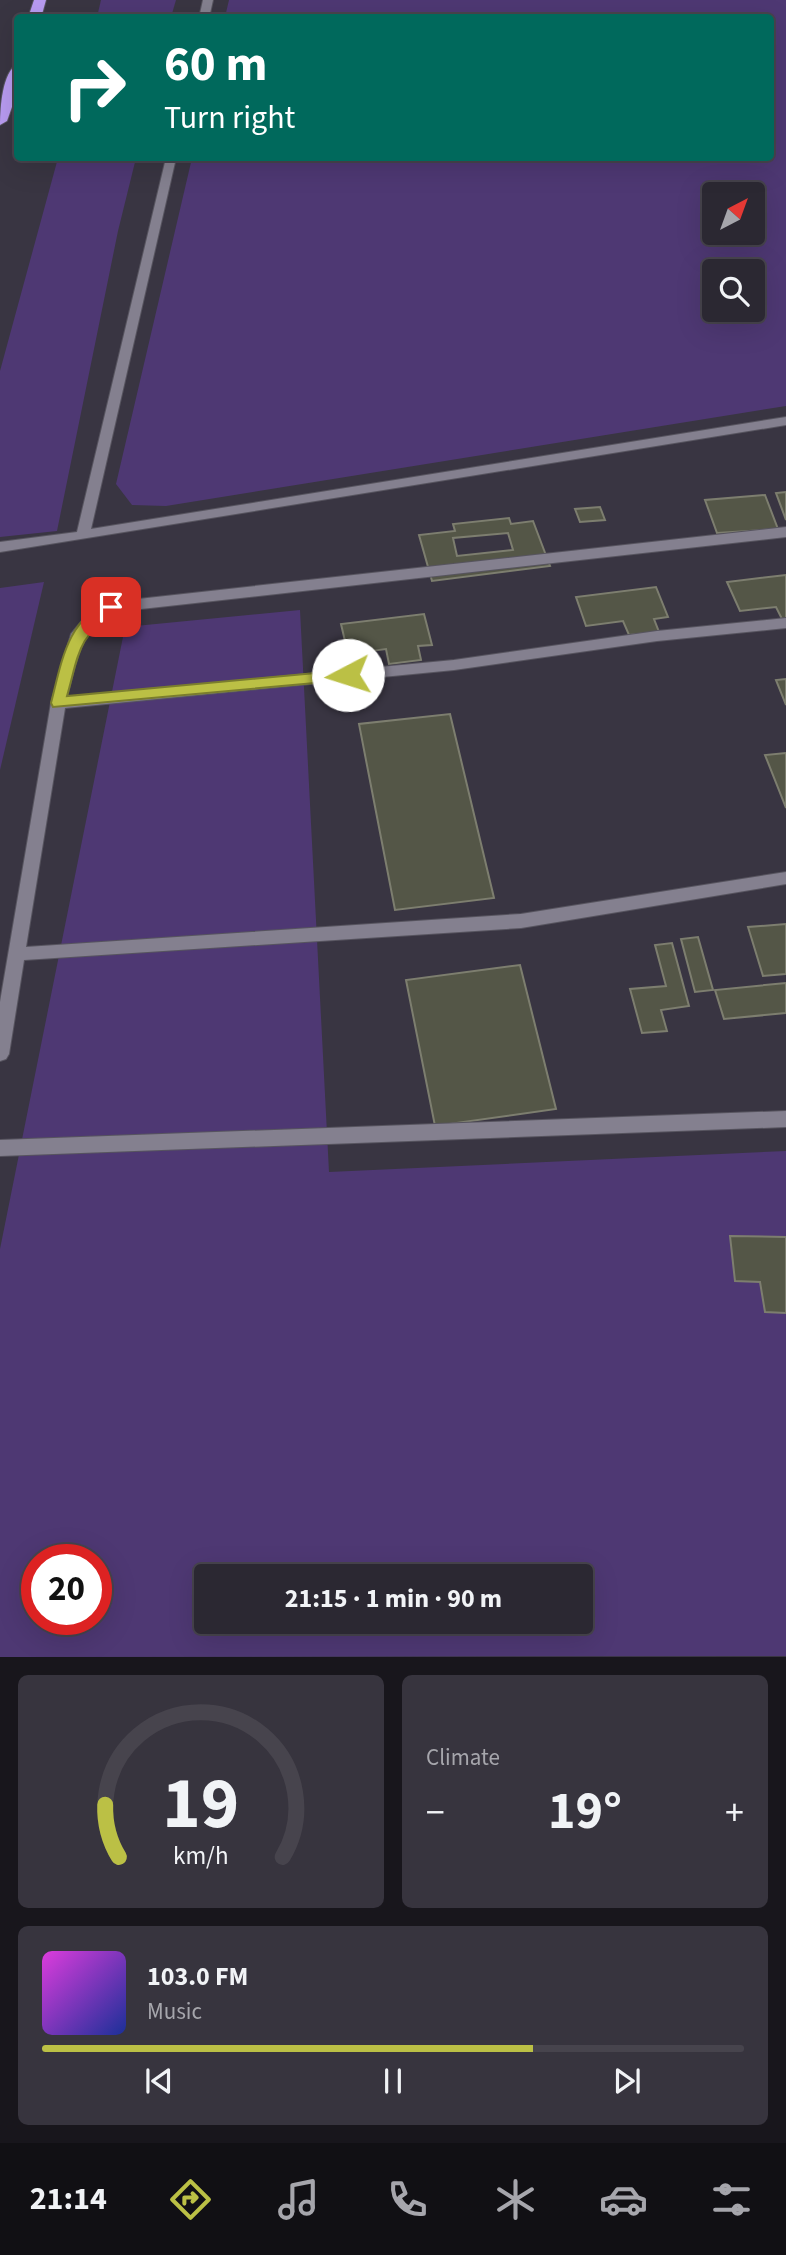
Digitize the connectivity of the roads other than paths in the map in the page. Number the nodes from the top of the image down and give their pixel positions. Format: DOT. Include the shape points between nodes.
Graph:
graph roads {
  1 [pos="14,80"];
  2 [pos="0,121"];
  3 [pos="171,161"];
  4 [pos="786,421"];
  5 [pos="786,532"];
  6 [pos="83,535"];
  7 [pos="0,547"];
  8 [pos="786,623"];
  9 [pos="58,703"];
  10 [pos="786,878"];
  11 [pos="17,954"];
  12 [pos="0,1054"];
  13 [pos="786,1119"];
  14 [pos="0,1148"];
  1 -- 2 [label="highway"];
  3 -- 6 [label="lane"];
  4 -- 6 [label="lane"];
  5 -- 9 [label="lane" via="111,607 76,638"];
  6 -- 7 [label="lane"];
  8 -- 9 [label="lane" via="454,665"];
  9 -- 11 [label="lane"];
  10 -- 11 [label="lane" via="521,921"];
  11 -- 12 [label="lane"];
  13 -- 14 [label="lane"];
}
